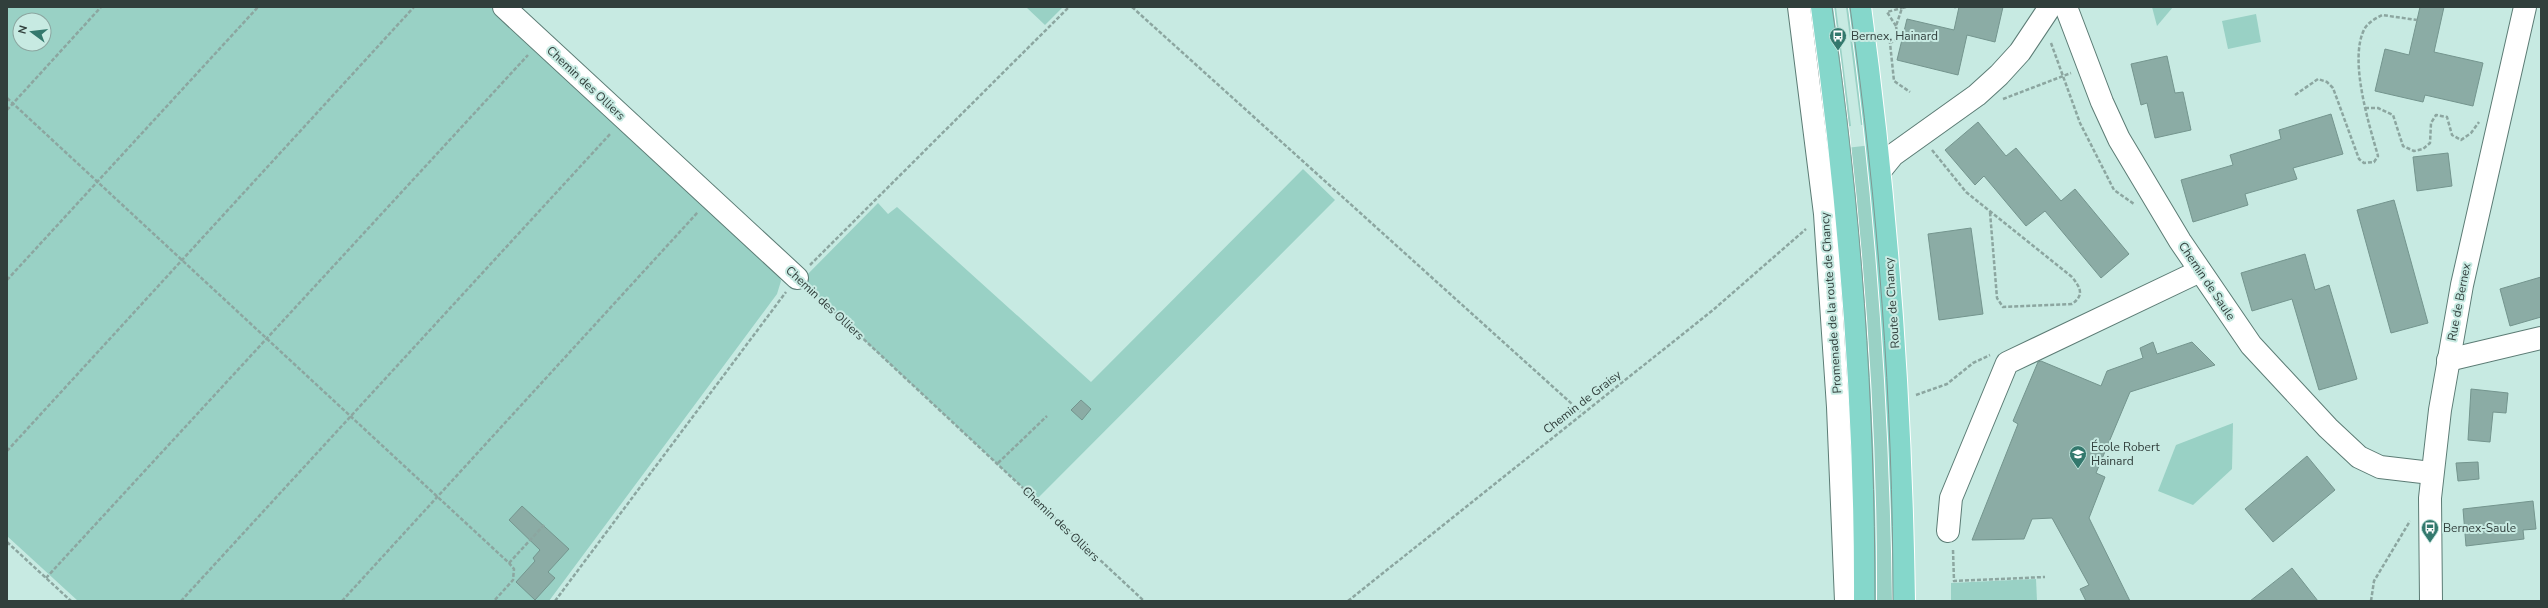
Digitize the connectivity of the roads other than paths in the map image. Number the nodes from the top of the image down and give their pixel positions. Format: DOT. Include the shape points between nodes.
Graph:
graph roads {
  1 [pos="504,7"];
  2 [pos="1799,7"];
  3 [pos="1822,7"];
  4 [pos="1860,7"];
  5 [pos="2050,7"];
  6 [pos="2066,7"];
  7 [pos="2525,7"];
  8 [pos="1880,171"];
  9 [pos="2200,271"];
  10 [pos="797,278"];
  11 [pos="2541,338"];
  12 [pos="2448,360"];
  13 [pos="2431,473"];
  14 [pos="1951,538"];
  15 [pos="1846,601"];
  16 [pos="1865,601"];
  17 [pos="1904,601"];
  18 [pos="2431,601"];
  1 -- 10 [label="street, Chemin des Olliers"];
  2 -- 15 [label="street, Promenade de la route de Chancy" via="1825,214 1838,400"];
  3 -- 16 [label="main road" via="1839,141 1854,295 1862,440"];
  4 -- 8 [label="main road, Route de Chancy"];
  5 -- 8 [label="street" via="2020,52 1999,75 1893,156"];
  6 -- 9 [label="street, Chemin de Saule" via="2119,139"];
  7 -- 12 [label="street, Rue de Bernex" via="2469,254"];
  8 -- 17 [label="main road, Route de Chancy" via="1899,397"];
  9 -- 13 [label="street, Chemin de Saule" via="2251,345 2328,428 2359,457 2380,467"];
  9 -- 14 [label="street" via="2007,363 1951,498"];
  11 -- 12 [label="street"];
  12 -- 13 [label="street, Rue de Bernex"];
  13 -- 18 [label="street, Rue de Bernex"];
}
